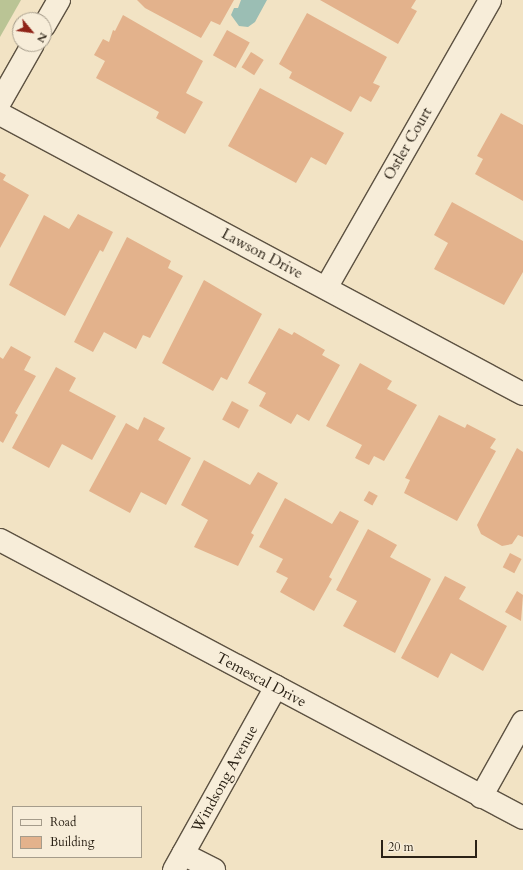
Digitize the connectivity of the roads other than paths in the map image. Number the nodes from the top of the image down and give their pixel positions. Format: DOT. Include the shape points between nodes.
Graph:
graph roads {
  1 [pos="59,0"];
  2 [pos="490,0"];
  3 [pos="52,12"];
  4 [pos="29,52"];
  5 [pos="0,102"];
  6 [pos="0,114"];
  7 [pos="326,288"];
  8 [pos="523,394"];
  9 [pos="0,540"];
  10 [pos="276,687"];
  11 [pos="523,722"];
  12 [pos="480,797"];
  13 [pos="523,818"];
  14 [pos="179,862"];
  15 [pos="214,870"];
  1 -- 3 [label="street"];
  2 -- 7 [label="street, Ostler Court"];
  4 -- 5 [label="street"];
  6 -- 7 [label="street, Lawson Drive"];
  7 -- 8 [label="street, Lawson Drive"];
  9 -- 10 [label="street, Temescal Drive"];
  10 -- 12 [label="street, Temescal Drive"];
  10 -- 14 [label="street, Windsong Avenue"];
  11 -- 12 [label="street"];
  12 -- 13 [label="street, Temescal Drive"];
  14 -- 15 [label="street"];
}
